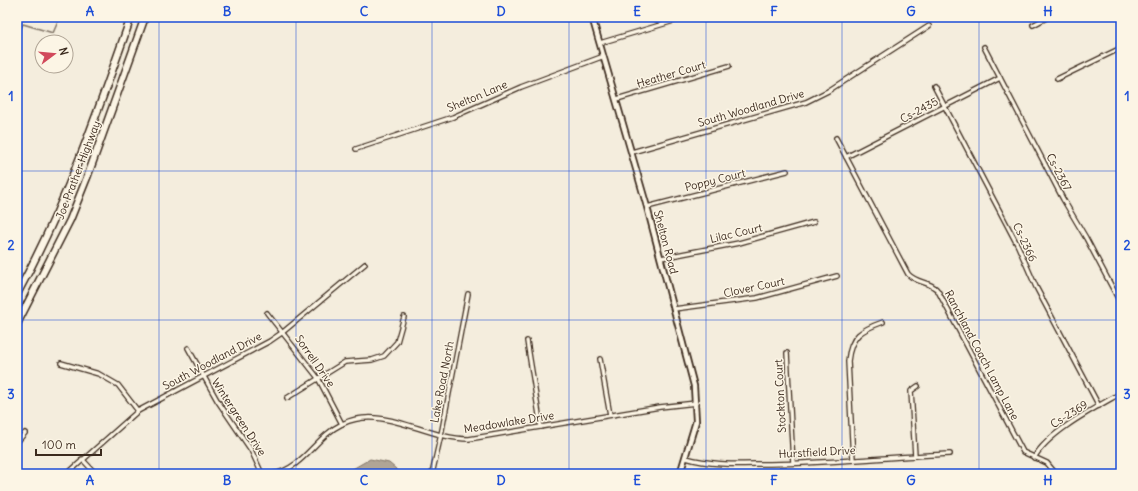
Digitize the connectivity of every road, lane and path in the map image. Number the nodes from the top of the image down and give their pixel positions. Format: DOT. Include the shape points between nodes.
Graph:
graph roads {
  1 [pos="131,17"];
  2 [pos="145,17"];
  3 [pos="592,17"];
  4 [pos="687,17"];
  5 [pos="1048,17"];
  6 [pos="1033,24"];
  7 [pos="929,26"];
  8 [pos="600,43"];
  9 [pos="984,48"];
  10 [pos="1121,48"];
  11 [pos="604,56"];
  12 [pos="729,66"];
  13 [pos="1000,78"];
  14 [pos="1056,79"];
  15 [pos="934,86"];
  16 [pos="617,99"];
  17 [pos="945,106"];
  18 [pos="836,138"];
  19 [pos="356,149"];
  20 [pos="632,152"];
  21 [pos="846,157"];
  22 [pos="787,171"];
  23 [pos="647,207"];
  24 [pos="814,222"];
  25 [pos="661,258"];
  26 [pos="365,264"];
  27 [pos="837,276"];
  28 [pos="17,294"];
  29 [pos="468,294"];
  30 [pos="1121,304"];
  31 [pos="674,309"];
  32 [pos="267,313"];
  33 [pos="404,316"];
  34 [pos="883,322"];
  35 [pos="17,324"];
  36 [pos="283,332"];
  37 [pos="527,341"];
  38 [pos="188,348"];
  39 [pos="787,353"];
  40 [pos="600,359"];
  41 [pos="61,362"];
  42 [pos="202,376"];
  43 [pos="318,378"];
  44 [pos="918,386"];
  45 [pos="1121,393"];
  46 [pos="287,398"];
  47 [pos="696,403"];
  48 [pos="1099,406"];
  49 [pos="138,411"];
  50 [pos="610,415"];
  51 [pos="342,424"];
  52 [pos="541,427"];
  53 [pos="24,433"];
  54 [pos="441,436"];
  55 [pos="17,442"];
  56 [pos="950,454"];
  57 [pos="915,456"];
  58 [pos="686,458"];
  59 [pos="1034,458"];
  60 [pos="82,459"];
  61 [pos="853,460"];
  62 [pos="793,463"];
  63 [pos="67,474"];
  64 [pos="96,474"];
  65 [pos="262,474"];
  66 [pos="273,474"];
  67 [pos="432,474"];
  68 [pos="680,474"];
  69 [pos="1056,474"];
  1 -- 28 [label="highway, Joe Prather Highway" via="78,164"];
  2 -- 35 [label="highway, Joe Prather Highway" via="70,220"];
  3 -- 8 [label="street, Shelton Road"];
  4 -- 8 [label="street"];
  5 -- 6 [label="street"];
  7 -- 20 [label="street, South Woodland Drive" via="828,91 806,102"];
  8 -- 11 [label="street, Shelton Road"];
  9 -- 13 [label="street, Cs-2367"];
  10 -- 14 [label="street"];
  11 -- 16 [label="street, Shelton Road"];
  11 -- 19 [label="street, Shelton Lane" via="521,87 452,117"];
  12 -- 16 [label="street, Heather Court"];
  13 -- 17 [label="street, Cs-2435"];
  13 -- 30 [label="street, Cs-2367"];
  15 -- 17 [label="street, Cs-2366"];
  16 -- 20 [label="street, Shelton Road"];
  17 -- 21 [label="street, Cs-2435"];
  17 -- 48 [label="street, Cs-2366"];
  18 -- 21 [label="street, Ranchland Coach Lamp Lane"];
  20 -- 23 [label="street, Shelton Road"];
  21 -- 59 [label="street, Ranchland Coach Lamp Lane" via="908,274 915,280 936,288 1023,452"];
  22 -- 23 [label="street, Poppy Court"];
  23 -- 25 [label="street, Shelton Road"];
  24 -- 25 [label="street, Lilac Court" via="739,242"];
  25 -- 31 [label="street, Shelton Road"];
  26 -- 36 [label="street, South Woodland Drive"];
  27 -- 31 [label="street, Clover Court" via="757,298"];
  29 -- 54 [label="street, Lake Road North"];
  31 -- 47 [label="street, Shelton Road"];
  32 -- 36 [label="street, Sorrell Drive"];
  33 -- 43 [label="street" via="397,342 384,356 372,360 345,362"];
  34 -- 61 [label="street" via="868,327 854,338 849,349"];
  36 -- 42 [label="street, South Woodland Drive"];
  36 -- 43 [label="street, Sorrell Drive"];
  37 -- 52 [label="street"];
  38 -- 42 [label="street, Wintergreen Drive"];
  39 -- 62 [label="street, Stockton Court"];
  40 -- 50 [label="street"];
  41 -- 49 [label="street" via="99,374 118,385"];
  42 -- 49 [label="street, South Woodland Drive"];
  42 -- 65 [label="street, Wintergreen Drive" via="251,450"];
  43 -- 46 [label="street"];
  43 -- 51 [label="street, Sorrell Drive"];
  44 -- 57 [label="street" via="911,390"];
  45 -- 48 [label="street, Cs-2369"];
  47 -- 50 [label="street, Meadowlake Drive"];
  47 -- 58 [label="street, Shelton Road" via="696,421"];
  48 -- 59 [label="street, Cs-2369" via="1048,438"];
  49 -- 60 [label="street, South Woodland Drive"];
  50 -- 52 [label="street, Meadowlake Drive"];
  51 -- 54 [label="street, Meadowlake Drive" via="366,418 382,418"];
  51 -- 66 [label="street, Meadowlake Drive" via="321,440 296,465"];
  52 -- 54 [label="street, Meadowlake Drive" via="477,439"];
  53 -- 55 [label="street"];
  54 -- 67 [label="street, Lake Road North"];
  56 -- 57 [label="street, Hurstfield Drive"];
  57 -- 61 [label="street, Hurstfield Drive"];
  58 -- 62 [label="street, Hurstfield Drive" via="705,464"];
  58 -- 68 [label="street, Shelton Road"];
  59 -- 69 [label="street, Ranchland Coach Lamp Lane" via="1047,463"];
  60 -- 63 [label="street, South Woodland Drive"];
  60 -- 64 [label="street"];
  61 -- 62 [label="street, Hurstfield Drive"];
}
